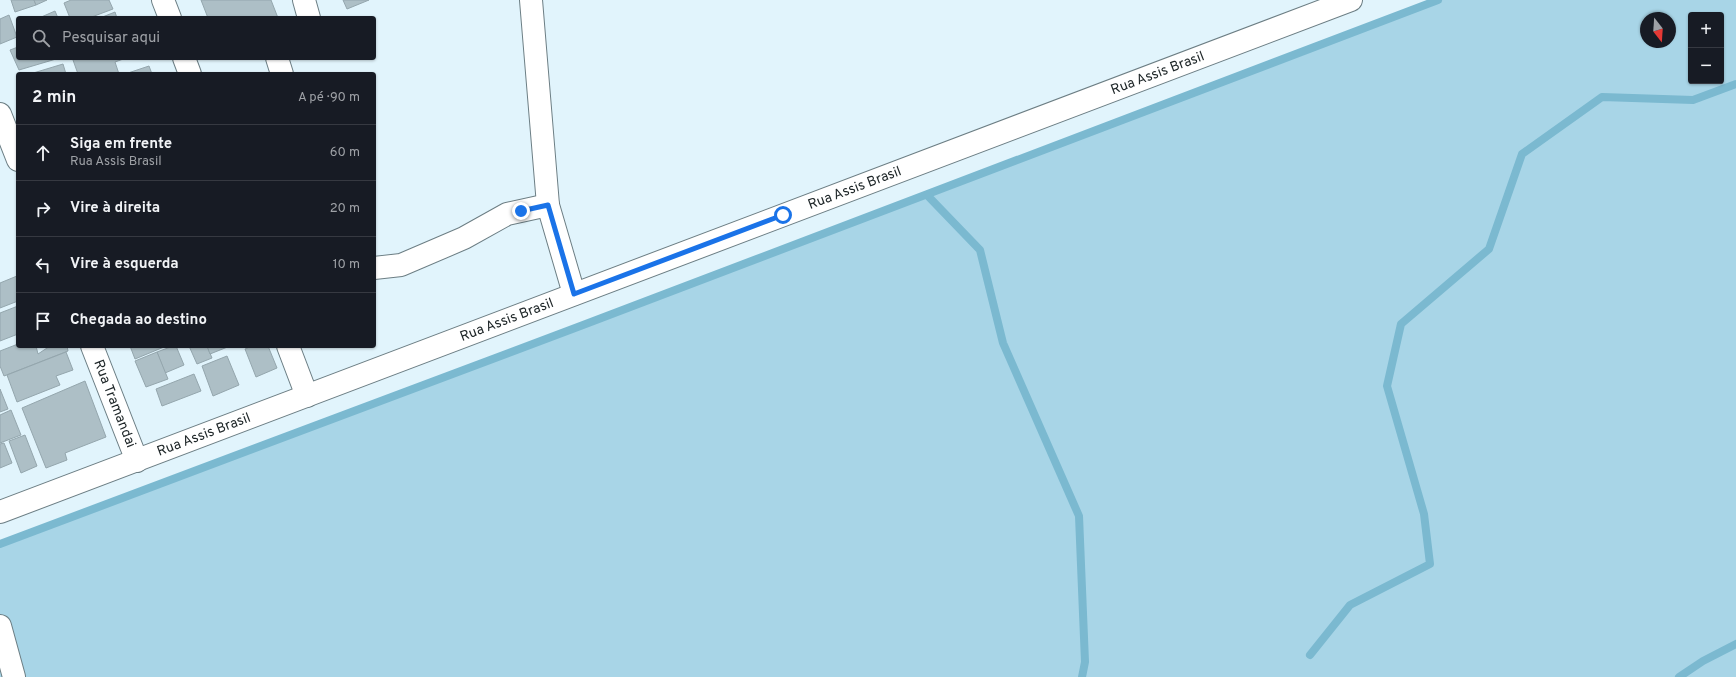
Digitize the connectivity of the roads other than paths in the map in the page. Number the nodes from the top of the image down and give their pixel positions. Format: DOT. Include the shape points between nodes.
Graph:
graph roads {
  1 [pos="163,0"];
  2 [pos="304,0"];
  3 [pos="531,0"];
  4 [pos="1351,0"];
  5 [pos="169,16"];
  6 [pos="309,16"];
  7 [pos="185,60"];
  8 [pos="278,60"];
  9 [pos="189,72"];
  10 [pos="281,72"];
  11 [pos="0,114"];
  12 [pos="16,155"];
  13 [pos="548,205"];
  14 [pos="376,268"];
  15 [pos="574,294"];
  16 [pos="93,348"];
  17 [pos="289,348"];
  18 [pos="306,396"];
  19 [pos="137,461"];
  20 [pos="0,512"];
  21 [pos="0,626"];
  22 [pos="14,677"];
  1 -- 5 [label="street"];
  2 -- 6 [label="street"];
  3 -- 13 [label="street"];
  4 -- 15 [label="street, Rua Assis Brasil"];
  7 -- 9 [label="street"];
  8 -- 10 [label="street"];
  11 -- 12 [label="street"];
  13 -- 14 [label="street" via="507,214 464,238 401,265"];
  13 -- 15 [label="street"];
  15 -- 18 [label="street, Rua Assis Brasil"];
  16 -- 19 [label="street, Rua Tramandai"];
  17 -- 18 [label="street"];
  18 -- 19 [label="street, Rua Assis Brasil"];
  19 -- 20 [label="street, Rua Assis Brasil"];
  21 -- 22 [label="street"];
}
